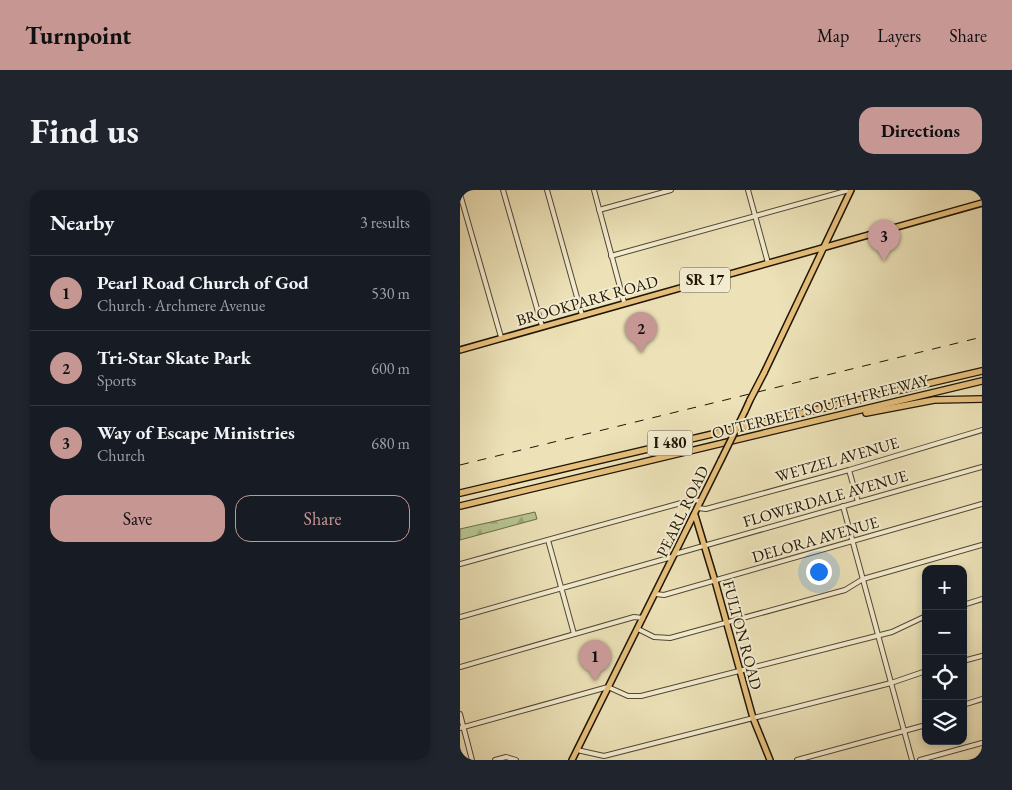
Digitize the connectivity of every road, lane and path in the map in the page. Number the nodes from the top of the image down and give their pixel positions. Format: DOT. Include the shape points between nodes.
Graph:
graph roads {
  1 [pos="503,190"];
  2 [pos="546,190"];
  3 [pos="594,190"];
  4 [pos="671,190"];
  5 [pos="748,190"];
  6 [pos="850,190"];
  7 [pos="460,194"];
  8 [pos="982,203"];
  9 [pos="599,210"];
  10 [pos="755,216"];
  11 [pos="824,248"];
  12 [pos="611,256"];
  13 [pos="768,263"];
  14 [pos="624,302"];
  15 [pos="582,315"];
  16 [pos="542,326"];
  17 [pos="501,338"];
  18 [pos="460,349"];
  19 [pos="982,371"];
  20 [pos="982,381"];
  21 [pos="982,399"];
  22 [pos="829,418"];
  23 [pos="982,430"];
  24 [pos="982,467"];
  25 [pos="848,470"];
  26 [pos="460,492"];
  27 [pos="701,501"];
  28 [pos="858,502"];
  29 [pos="982,504"];
  30 [pos="460,506"];
  31 [pos="843,506"];
  32 [pos="698,508"];
  33 [pos="695,515"];
  34 [pos="548,540"];
  35 [pos="852,541"];
  36 [pos="705,545"];
  37 [pos="982,545"];
  38 [pos="674,555"];
  39 [pos="460,564"];
  40 [pos="863,579"];
  41 [pos="715,580"];
  42 [pos="561,588"];
  43 [pos="656,594"];
  44 [pos="982,599"];
  45 [pos="967,603"];
  46 [pos="460,617"];
  47 [pos="644,618"];
  48 [pos="922,618"];
  49 [pos="727,623"];
  50 [pos="638,629"];
  51 [pos="574,634"];
  52 [pos="879,636"];
  53 [pos="982,656"];
  54 [pos="967,660"];
  55 [pos="460,667"];
  56 [pos="740,672"];
  57 [pos="922,672"];
  58 [pos="891,683"];
  59 [pos="608,687"];
  60 [pos="982,699"];
  61 [pos="967,704"];
  62 [pos="460,714"];
  63 [pos="753,718"];
  64 [pos="922,727"];
  65 [pos="462,728"];
  66 [pos="904,732"];
  67 [pos="982,743"];
  68 [pos="577,750"];
  69 [pos="472,760"];
  70 [pos="495,760"];
  71 [pos="516,760"];
  72 [pos="572,760"];
  73 [pos="770,760"];
  74 [pos="797,760"];
  75 [pos="912,760"];
  76 [pos="920,760"];
  1 -- 16 [label="street"];
  2 -- 15 [label="street"];
  3 -- 9 [label="street"];
  4 -- 9 [label="street"];
  5 -- 10 [label="street"];
  6 -- 10 [label="street"];
  6 -- 11 [label="main road, PEARL ROAD"];
  7 -- 17 [label="street"];
  8 -- 11 [label="main road, BROOKPARK ROAD / SR 17"];
  9 -- 12 [label="street"];
  10 -- 12 [label="street"];
  10 -- 13 [label="street"];
  11 -- 13 [label="main road, BROOKPARK ROAD / SR 17"];
  11 -- 27 [label="main road, PEARL ROAD, bridge"];
  12 -- 14 [label="street"];
  13 -- 14 [label="main road, BROOKPARK ROAD / SR 17"];
  14 -- 15 [label="main road, BROOKPARK ROAD / SR 17"];
  15 -- 16 [label="main road, BROOKPARK ROAD / SR 17"];
  16 -- 17 [label="main road, BROOKPARK ROAD / SR 17"];
  17 -- 18 [label="main road, BROOKPARK ROAD / SR 17"];
  19 -- 26 [label="highway, OUTERBELT SOUTH FREEWAY / I 480"];
  20 -- 22 [label="highway, OUTERBELT SOUTH FREEWAY / I 480"];
  21 -- 22 [label="highway" via="934,400"];
  22 -- 30 [label="highway, OUTERBELT SOUTH FREEWAY / I 480"];
  23 -- 25 [label="street, WETZEL AVENUE"];
  24 -- 28 [label="street, FLOWERDALE AVENUE"];
  25 -- 28 [label="street"];
  25 -- 32 [label="street, WETZEL AVENUE"];
  27 -- 32 [label="main road, PEARL ROAD"];
  27 -- 34 [label="street" via="692,500"];
  28 -- 31 [label="street, FLOWERDALE AVENUE"];
  29 -- 35 [label="street, DELORA AVENUE"];
  31 -- 35 [label="street"];
  31 -- 36 [label="street, FLOWERDALE AVENUE"];
  32 -- 33 [label="main road, PEARL ROAD"];
  33 -- 36 [label="main road, FULTON ROAD"];
  33 -- 38 [label="main road, PEARL ROAD"];
  34 -- 39 [label="street"];
  34 -- 42 [label="street"];
  35 -- 40 [label="street"];
  35 -- 41 [label="street, DELORA AVENUE"];
  36 -- 38 [label="street, FLOWERDALE AVENUE"];
  36 -- 41 [label="main road, FULTON ROAD"];
  37 -- 40 [label="street"];
  38 -- 42 [label="street, FLOWERDALE AVENUE"];
  38 -- 43 [label="main road, PEARL ROAD"];
  40 -- 49 [label="street" via="845,590"];
  40 -- 52 [label="street"];
  41 -- 43 [label="street, DELORA AVENUE" via="664,595"];
  41 -- 49 [label="main road, FULTON ROAD"];
  42 -- 46 [label="street, FLOWERDALE AVENUE"];
  42 -- 51 [label="street"];
  43 -- 47 [label="main road, PEARL ROAD"];
  44 -- 45 [label="street"];
  47 -- 50 [label="main road, PEARL ROAD"];
  47 -- 51 [label="street" via="634,617"];
  48 -- 52 [label="street"];
  49 -- 50 [label="street" via="667,639"];
  49 -- 56 [label="main road, FULTON ROAD"];
  50 -- 59 [label="main road, PEARL ROAD"];
  51 -- 55 [label="street"];
  52 -- 56 [label="street"];
  52 -- 58 [label="street"];
  53 -- 54 [label="street"];
  56 -- 59 [label="street" via="635,697"];
  56 -- 63 [label="main road, FULTON ROAD"];
  57 -- 58 [label="street"];
  58 -- 63 [label="street"];
  58 -- 66 [label="street"];
  59 -- 65 [label="street"];
  59 -- 68 [label="main road, PEARL ROAD"];
  60 -- 61 [label="street"];
  62 -- 65 [label="street"];
  63 -- 68 [label="street" via="604,756"];
  63 -- 73 [label="main road, FULTON ROAD"];
  64 -- 66 [label="street"];
  65 -- 69 [label="street"];
  66 -- 74 [label="street"];
  66 -- 75 [label="street"];
  67 -- 76 [label="street"];
  68 -- 72 [label="main road, PEARL ROAD"];
  70 -- 71 [label="street" via="506,757"];
}
